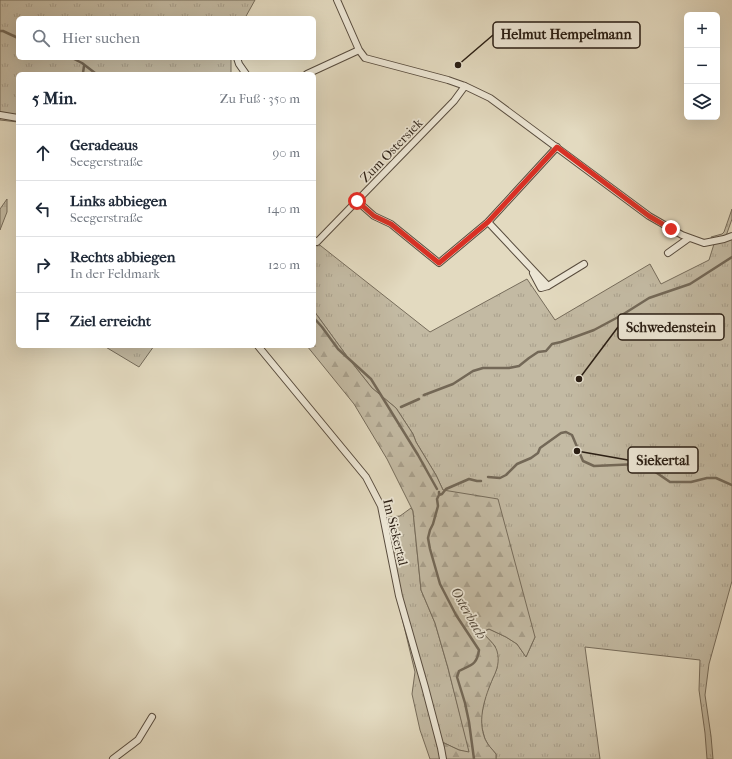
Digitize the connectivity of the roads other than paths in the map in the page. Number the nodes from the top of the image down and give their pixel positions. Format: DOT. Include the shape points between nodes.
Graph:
graph roads {
  1 [pos="337,0"];
  2 [pos="359,50"];
  3 [pos="238,60"];
  4 [pos="245,72"];
  5 [pos="311,72"];
  6 [pos="465,86"];
  7 [pos="0,115"];
  8 [pos="16,118"];
  9 [pos="557,147"];
  10 [pos="357,201"];
  11 [pos="488,222"];
  12 [pos="732,236"];
  13 [pos="689,238"];
  14 [pos="316,241"];
  15 [pos="668,253"];
  16 [pos="584,264"];
  17 [pos="260,348"];
  18 [pos="152,717"];
  19 [pos="113,759"];
  20 [pos="443,759"];
  1 -- 2 [label="street"];
  2 -- 5 [label="street"];
  2 -- 6 [label="street" via="365,58"];
  3 -- 4 [label="street"];
  6 -- 9 [label="street" via="490,98"];
  6 -- 10 [label="street, Zum Ostersiek" via="454,101"];
  7 -- 8 [label="street"];
  9 -- 11 [label="street"];
  9 -- 13 [label="street" via="649,216"];
  10 -- 11 [label="street" via="374,216 391,224 439,263"];
  10 -- 14 [label="street, Zum Ostersiek"];
  11 -- 16 [label="street" via="548,286"];
  12 -- 13 [label="street" via="704,243"];
  13 -- 15 [label="street"];
  17 -- 20 [label="street, Im Siekertal" via="366,477 381,506 399,596"];
  18 -- 19 [label="street" via="138,740"];
}
